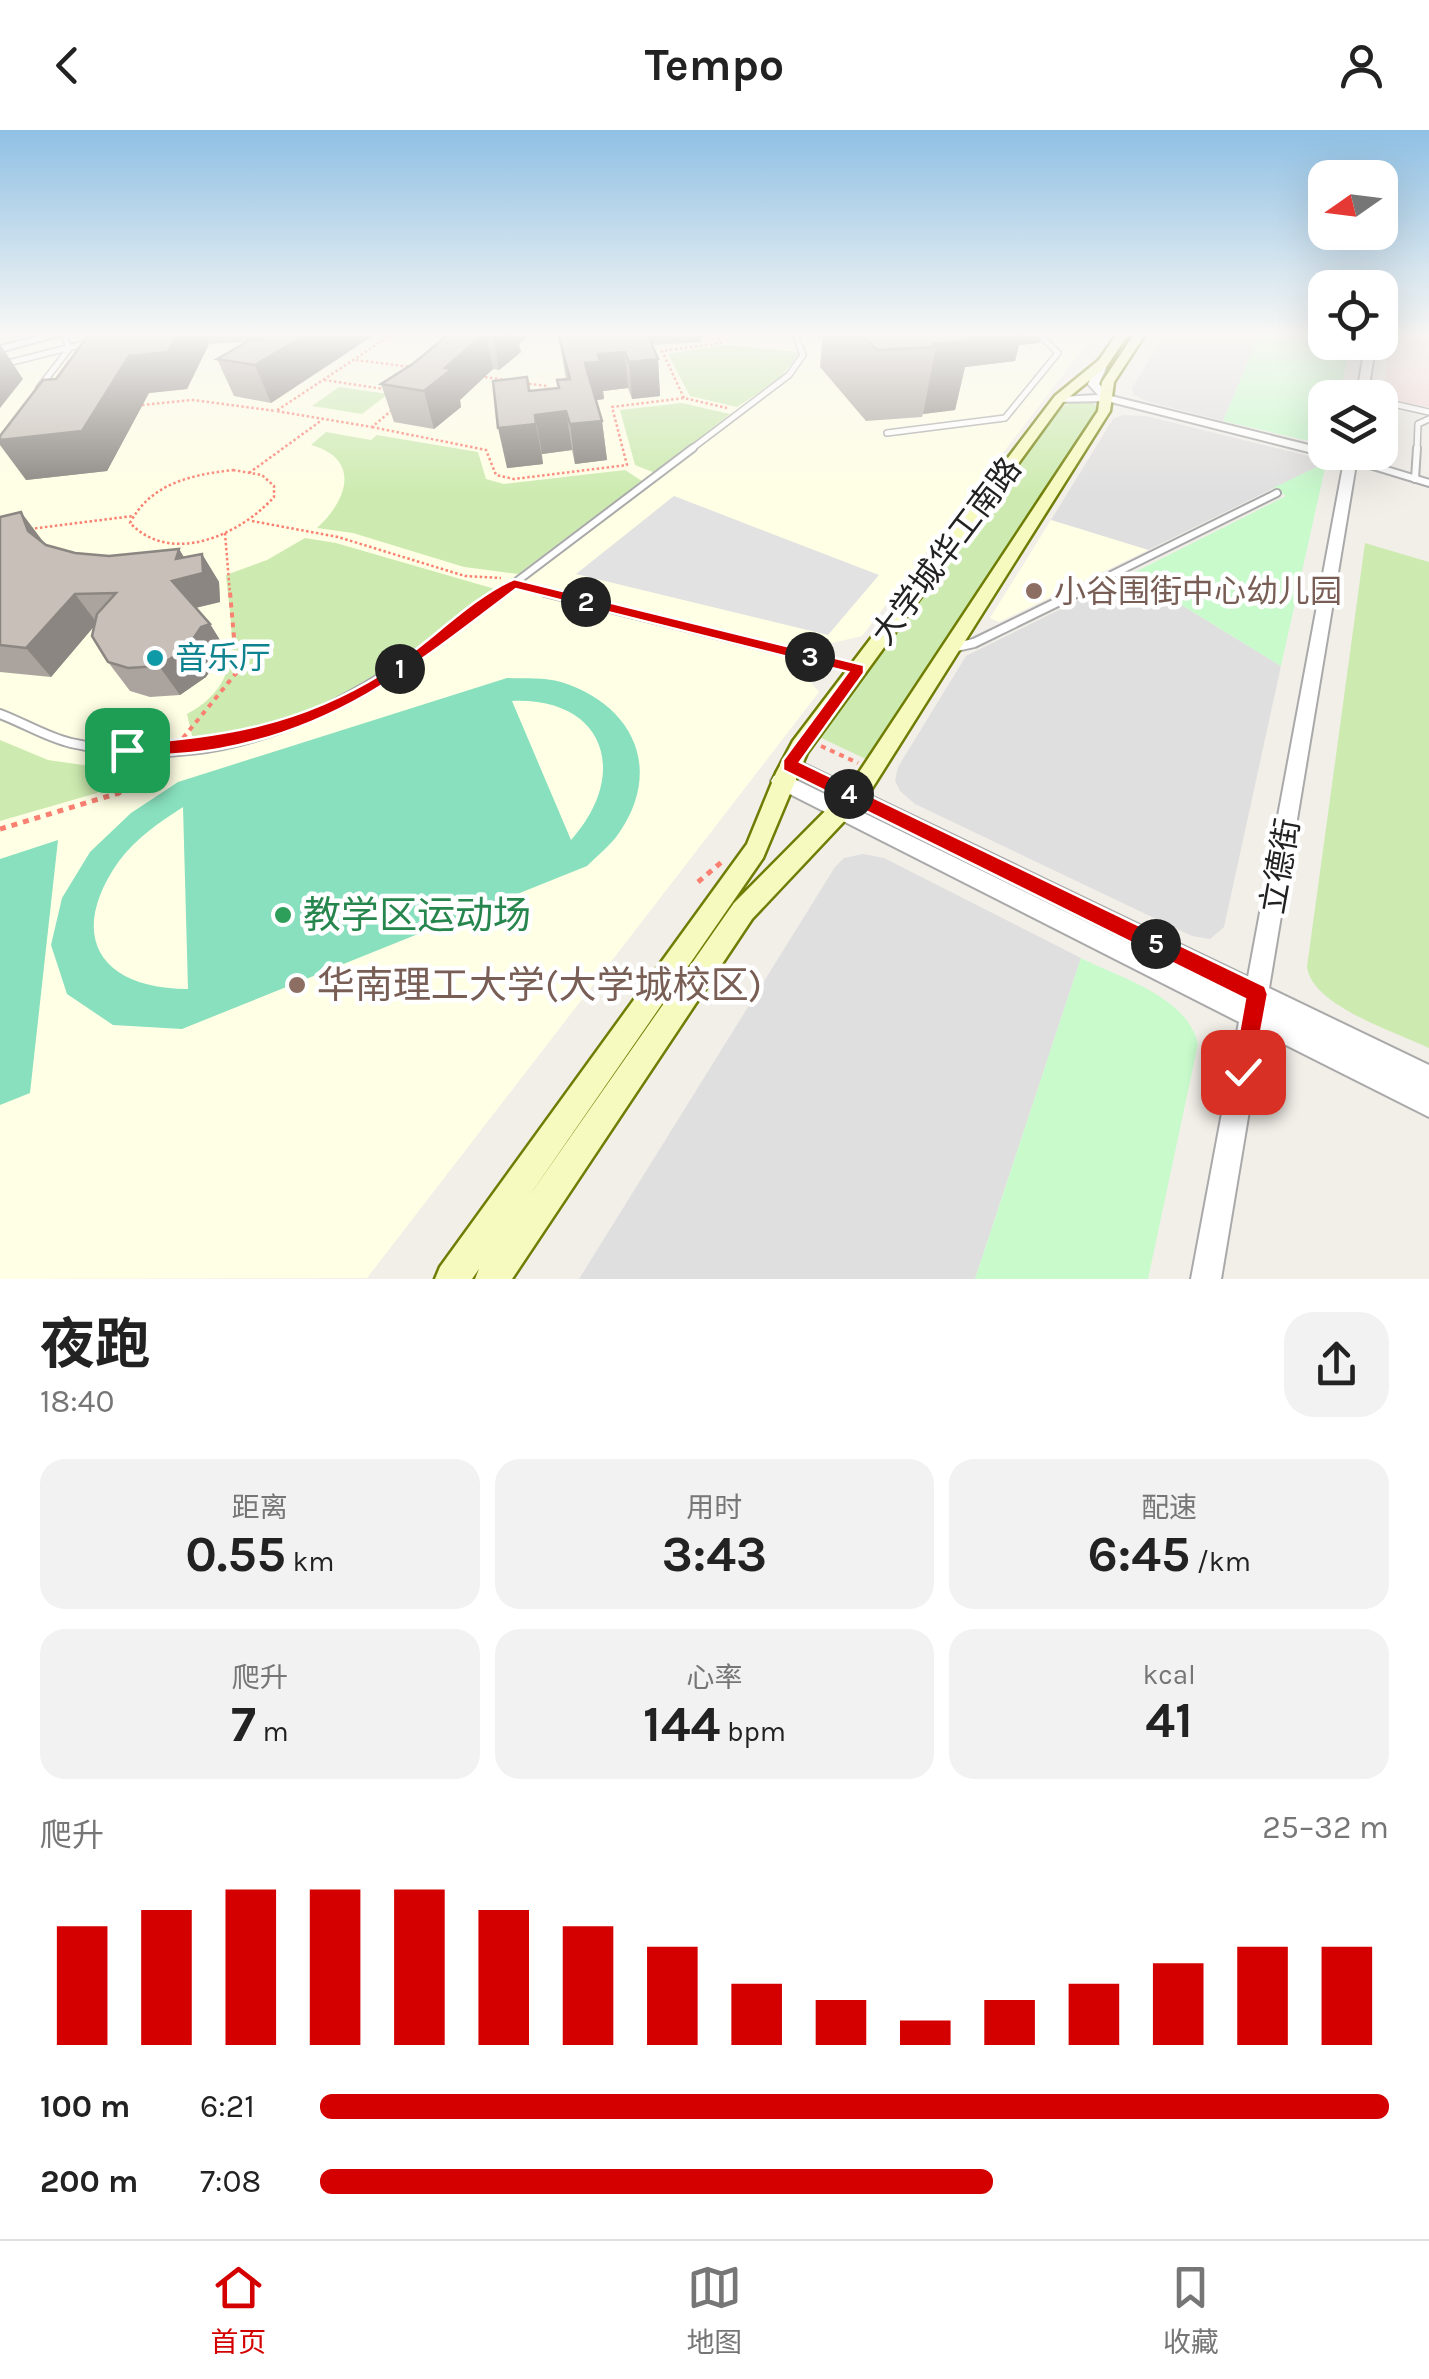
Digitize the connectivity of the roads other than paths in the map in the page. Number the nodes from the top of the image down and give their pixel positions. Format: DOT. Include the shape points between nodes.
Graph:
graph roads {
  1 [pos="40,387"];
  2 [pos="773,387"];
  3 [pos="1031,387"];
  4 [pos="1075,387"];
  5 [pos="1096,387"];
  6 [pos="1108,387"];
  7 [pos="34,394"];
  8 [pos="1107,398"];
  9 [pos="1059,400"];
  10 [pos="1398,406"];
  11 [pos="1429,415"];
  12 [pos="887,433"];
  13 [pos="1308,446"];
  14 [pos="1349,470"];
  15 [pos="1390,470"];
  16 [pos="1415,479"];
  17 [pos="1429,482"];
  18 [pos="1277,494"];
  19 [pos="514,582"];
  20 [pos="951,648"];
  21 [pos="858,669"];
  22 [pos="0,714"];
  23 [pos="785,773"];
  24 [pos="848,804"];
  25 [pos="1255,1005"];
  26 [pos="1429,1078"];
  27 [pos="1429,1104"];
  28 [pos="452,1279"];
  29 [pos="492,1279"];
  30 [pos="1206,1279"];
  1 -- 7 [label="lane"];
  2 -- 19 [label="lane"];
  3 -- 12 [label="lane" via="1005,418"];
  4 -- 9 [label="main road, 大学城华工南路"];
  5 -- 8 [label="street"];
  6 -- 8 [label="main road, 大学城华工南路"];
  8 -- 9 [label="street"];
  8 -- 13 [label="street"];
  8 -- 20 [label="main road, 大学城华工南路"];
  9 -- 21 [label="main road, 大学城华工南路"];
  10 -- 11 [label="lane"];
  11 -- 16 [label="lane" via="1418,424"];
  14 -- 25 [label="street, 立德街"];
  15 -- 16 [label="lane"];
  16 -- 17 [label="lane"];
  18 -- 20 [label="lane" via="974,643"];
  19 -- 21 [label="lane"];
  19 -- 22 [label="lane" via="376,686 248,737 190,748 108,749 57,739"];
  20 -- 24 [label="main road, 大学城华工南路"];
  21 -- 23 [label="main road, 大学城华工南路"];
  23 -- 24 [label="street"];
  23 -- 28 [label="main road, 大学城华工南路" via="755,851"];
  24 -- 25 [label="street"];
  24 -- 29 [label="main road, 大学城华工南路" via="744,911"];
  25 -- 26 [label="street"];
  25 -- 27 [label="street"];
  25 -- 30 [label="street, 立德街"];
}
